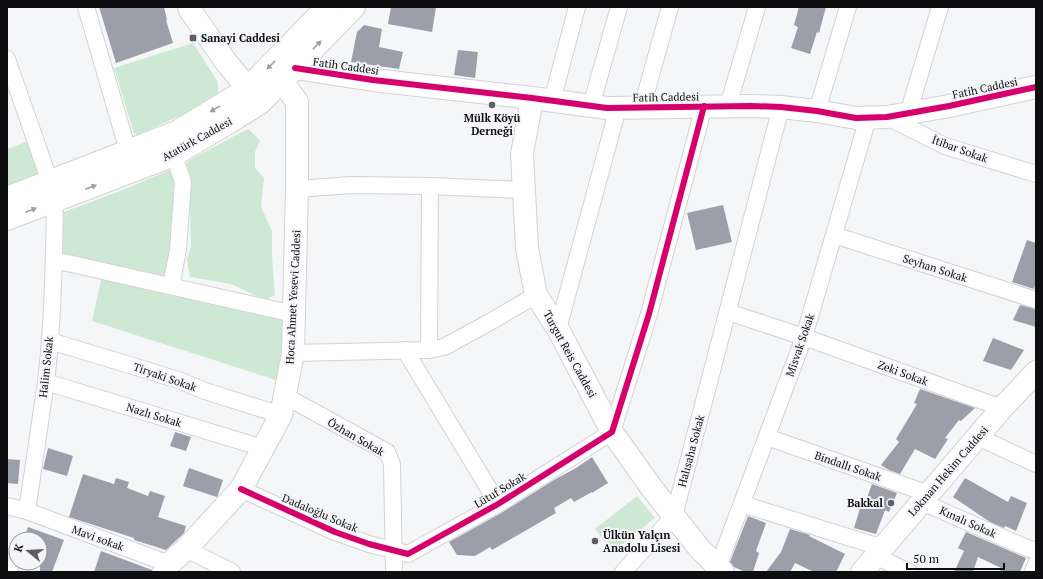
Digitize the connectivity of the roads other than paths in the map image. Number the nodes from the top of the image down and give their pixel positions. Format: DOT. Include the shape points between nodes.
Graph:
graph roads {
  1 [pos="86,7"];
  2 [pos="189,7"];
  3 [pos="327,7"];
  4 [pos="354,7"];
  5 [pos="577,7"];
  6 [pos="618,7"];
  7 [pos="670,7"];
  8 [pos="757,7"];
  9 [pos="848,7"];
  10 [pos="940,7"];
  11 [pos="7,59"];
  12 [pos="289,75"];
  13 [pos="1036,87"];
  14 [pos="254,95"];
  15 [pos="542,99"];
  16 [pos="590,106"];
  17 [pos="704,106"];
  18 [pos="728,106"];
  19 [pos="642,107"];
  20 [pos="781,107"];
  21 [pos="618,108"];
  22 [pos="817,111"];
  23 [pos="888,116"];
  24 [pos="128,151"];
  25 [pos="174,155"];
  26 [pos="1036,174"];
  27 [pos="430,186"];
  28 [pos="297,189"];
  29 [pos="524,190"];
  30 [pos="52,191"];
  31 [pos="7,198"];
  32 [pos="7,219"];
  33 [pos="834,235"];
  34 [pos="54,260"];
  35 [pos="171,286"];
  36 [pos="536,295"];
  37 [pos="1036,300"];
  38 [pos="728,312"];
  39 [pos="294,314"];
  40 [pos="558,329"];
  41 [pos="804,337"];
  42 [pos="50,341"];
  43 [pos="405,350"];
  44 [pos="429,350"];
  45 [pos="293,353"];
  46 [pos="1036,372"];
  47 [pos="46,382"];
  48 [pos="283,406"];
  49 [pos="1002,408"];
  50 [pos="612,432"];
  51 [pos="767,437"];
  52 [pos="978,437"];
  53 [pos="263,448"];
  54 [pos="1036,464"];
  55 [pos="241,489"];
  56 [pos="925,498"];
  57 [pos="498,504"];
  58 [pos="742,504"];
  59 [pos="7,506"];
  60 [pos="26,511"];
  61 [pos="674,516"];
  62 [pos="186,549"];
  63 [pos="394,550"];
  64 [pos="1036,551"];
  65 [pos="873,559"];
  66 [pos="1036,564"];
  67 [pos="167,568"];
  68 [pos="721,570"];
  69 [pos="232,572"];
  70 [pos="394,572"];
  71 [pos="623,572"];
  72 [pos="910,572"];
  73 [pos="1033,572"];
  1 -- 24 [label="street"];
  2 -- 14 [label="street" via="226,62"];
  3 -- 14 [label="street, one-way"];
  12 -- 4 [label="street, Atatürk Caddesi, one-way"];
  5 -- 15 [label="street"];
  6 -- 16 [label="street"];
  7 -- 19 [label="street"];
  8 -- 18 [label="street"];
  9 -- 22 [label="street"];
  10 -- 23 [label="street, Misvak Sokak"];
  11 -- 30 [label="street"];
  12 -- 14 [label="street, Atatürk Caddesi"];
  12 -- 15 [label="street, Fatih Caddesi" via="374,80"];
  12 -- 28 [label="street, Hoca Ahmet Yesevi Caddesi" via="298,102"];
  13 -- 23 [label="street, Fatih Caddesi"];
  14 -- 24 [label="street, one-way" via="236,96 177,132"];
  14 -- 25 [label="street, Atatürk Caddesi" via="228,123"];
  15 -- 16 [label="street, Fatih Caddesi"];
  15 -- 29 [label="street, Turgut Reis Caddesi" via="522,154"];
  16 -- 21 [label="street, Fatih Caddesi"];
  17 -- 18 [label="street, Fatih Caddesi"];
  17 -- 19 [label="street, Fatih Caddesi"];
  17 -- 50 [label="street" via="649,314"];
  18 -- 20 [label="street, Fatih Caddesi"];
  19 -- 21 [label="street, Fatih Caddesi"];
  20 -- 22 [label="street, Fatih Caddesi"];
  20 -- 38 [label="street, Halısaha Sokak"];
  21 -- 40 [label="street"];
  22 -- 23 [label="street, Fatih Caddesi" via="856,118"];
  23 -- 26 [label="street, İtibar Sokak" via="946,146"];
  23 -- 33 [label="street, Misvak Sokak"];
  24 -- 30 [label="street"];
  30 -- 25 [label="street, Atatürk Caddesi, one-way"];
  25 -- 35 [label="street" via="183,182 178,250"];
  27 -- 28 [label="street" via="351,185"];
  27 -- 29 [label="street"];
  27 -- 44 [label="street"];
  28 -- 39 [label="street, Hoca Ahmet Yesevi Caddesi"];
  29 -- 36 [label="street, Turgut Reis Caddesi" via="526,248"];
  30 -- 31 [label="street"];
  32 -- 30 [label="street, Atatürk Caddesi, one-way"];
  30 -- 34 [label="street, Halim Sokak"];
  33 -- 37 [label="street, Seyhan Sokak"];
  33 -- 41 [label="street, Misvak Sokak"];
  34 -- 35 [label="street"];
  34 -- 42 [label="street, Halim Sokak"];
  35 -- 39 [label="street"];
  36 -- 40 [label="street, Turgut Reis Caddesi"];
  36 -- 44 [label="street" via="444,347"];
  38 -- 41 [label="street, Zeki Sokak"];
  38 -- 61 [label="street, Halısaha Sokak"];
  39 -- 45 [label="street, Hoca Ahmet Yesevi Caddesi"];
  40 -- 50 [label="street, Turgut Reis Caddesi"];
  41 -- 49 [label="street, Zeki Sokak"];
  41 -- 51 [label="street, Misvak Sokak"];
  42 -- 47 [label="street, Halim Sokak"];
  42 -- 48 [label="street, Tiryaki Sokak" via="181,381 205,391"];
  43 -- 44 [label="street"];
  43 -- 45 [label="street"];
  43 -- 57 [label="street"];
  45 -- 48 [label="street, Hoca Ahmet Yesevi Caddesi"];
  46 -- 49 [label="street, Lokman Hekim Caddesi"];
  47 -- 53 [label="street, Nazlı Sokak"];
  47 -- 60 [label="street, Halim Sokak"];
  48 -- 53 [label="street, Hoca Ahmet Yesevi Caddesi"];
  48 -- 63 [label="street, Özhan Sokak" via="387,452 392,464"];
  49 -- 52 [label="street, Lokman Hekim Caddesi"];
  50 -- 57 [label="street, Lütuf Sokak"];
  50 -- 61 [label="street, Turgut Reis Caddesi"];
  51 -- 56 [label="street, Bindallı Sokak"];
  51 -- 58 [label="street, Misvak Sokak"];
  52 -- 54 [label="street"];
  52 -- 56 [label="street, Lokman Hekim Caddesi"];
  53 -- 55 [label="street, Hoca Ahmet Yesevi Caddesi"];
  55 -- 62 [label="street, Hoca Ahmet Yesevi Caddesi"];
  55 -- 63 [label="street, Dadaloğlu Sokak" via="336,532"];
  56 -- 64 [label="street, Kınalı Sokak"];
  56 -- 65 [label="street, Lokman Hekim Caddesi"];
  57 -- 63 [label="street, Lütuf Sokak" via="408,554"];
  58 -- 65 [label="street"];
  58 -- 68 [label="street, Misvak Sokak"];
  59 -- 60 [label="street"];
  60 -- 67 [label="street, Mavi sokak"];
  61 -- 68 [label="street, Turgut Reis Caddesi" via="699,548"];
  61 -- 71 [label="street, Halısaha Sokak"];
  62 -- 67 [label="street, Hoca Ahmet Yesevi Caddesi"];
  62 -- 69 [label="street"];
  63 -- 70 [label="street, Özhan Sokak"];
  65 -- 72 [label="street"];
  66 -- 73 [label="street"];
}
